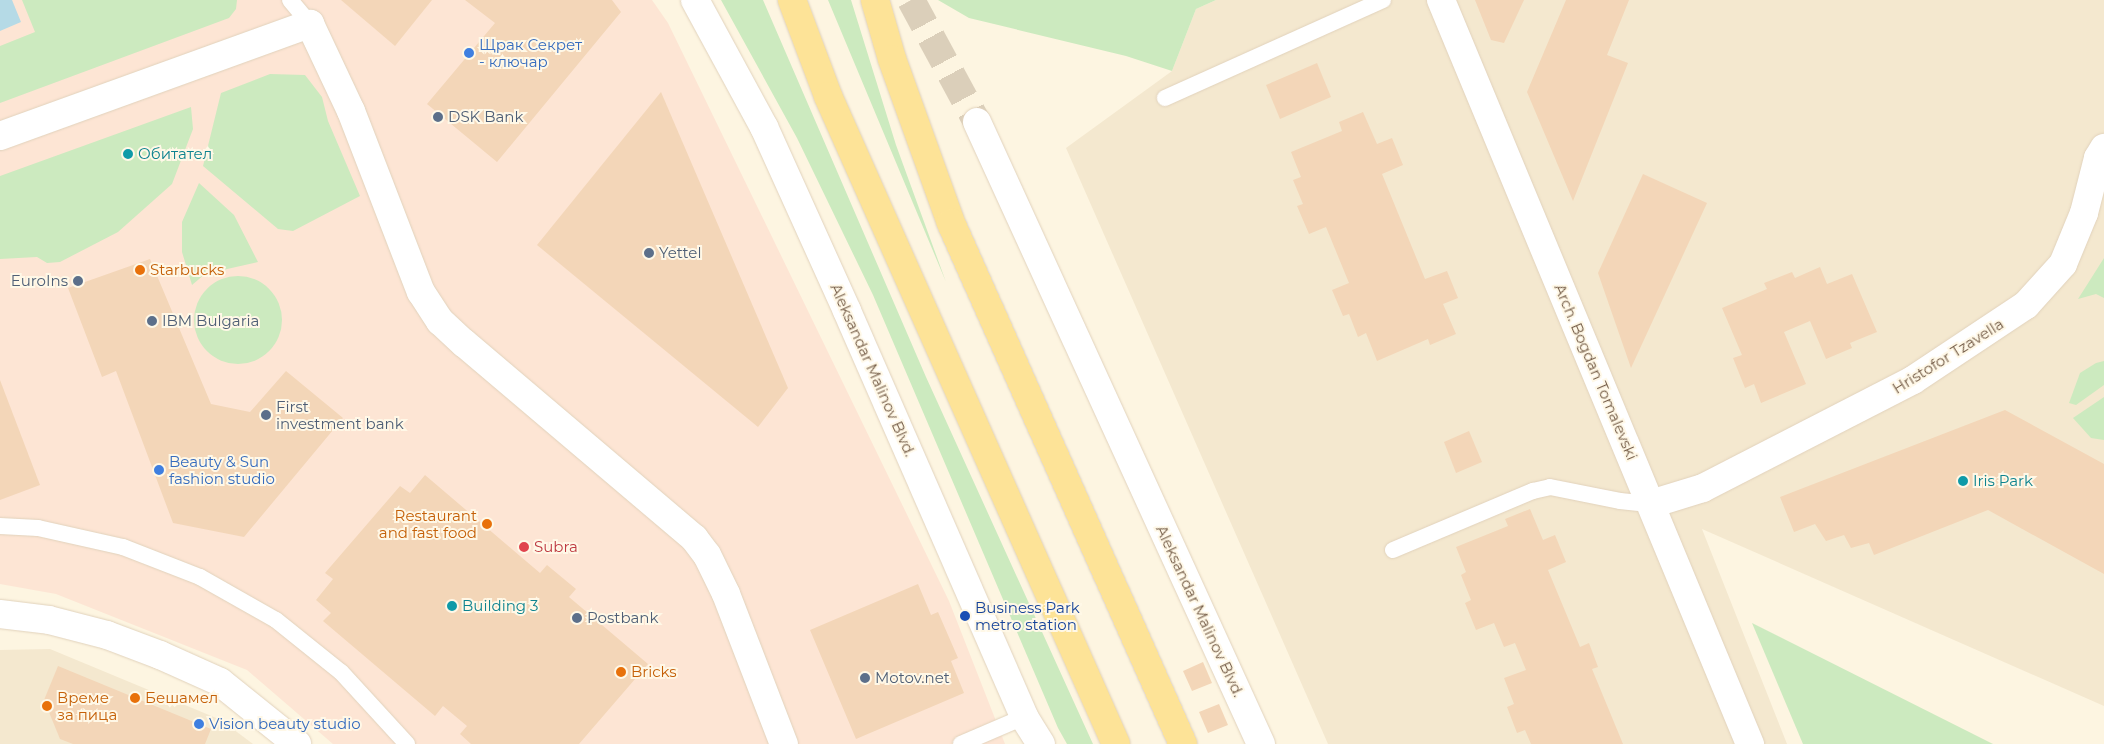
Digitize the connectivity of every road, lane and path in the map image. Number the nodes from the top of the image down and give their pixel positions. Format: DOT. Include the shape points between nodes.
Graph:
graph roads {
  1 [pos="290,0"];
  2 [pos="695,0"];
  3 [pos="792,0"];
  4 [pos="875,0"];
  5 [pos="1383,0"];
  6 [pos="1441,0"];
  7 [pos="310,24"];
  8 [pos="1165,98"];
  9 [pos="977,122"];
  10 [pos="0,136"];
  11 [pos="2104,148"];
  12 [pos="1651,504"];
  13 [pos="0,526"];
  14 [pos="1393,550"];
  15 [pos="0,614"];
  16 [pos="1024,717"];
  17 [pos="298,744"];
  18 [pos="407,744"];
  19 [pos="784,744"];
  20 [pos="960,744"];
  21 [pos="1042,744"];
  22 [pos="1116,744"];
  23 [pos="1183,744"];
  24 [pos="1261,744"];
  25 [pos="1750,744"];
  1 -- 7 [label="lane"];
  2 -- 16 [label="street, Aleksandar Malinov Blvd." via="768,136"];
  3 -- 22 [label="main road" via="828,96"];
  4 -- 23 [label="main road" via="892,59 951,223"];
  5 -- 8 [label="lane"];
  6 -- 12 [label="street, Arch. Bogdan Tomalevski"];
  7 -- 10 [label="street"];
  7 -- 19 [label="street" via="351,111 421,292 440,321 694,538 707,555 726,594"];
  9 -- 24 [label="street, Aleksandar Malinov Blvd."];
  11 -- 12 [label="street, Hristofor Tzavella" via="2098,158 2084,214 2063,264 2026,305 1913,380 1703,488"];
  12 -- 14 [label="lane" via="1620,502 1550,487 1533,491"];
  12 -- 25 [label="street, Arch. Bogdan Tomalevski"];
  13 -- 18 [label="lane" via="38,528 123,547 200,577 276,620 341,672"];
  15 -- 17 [label="street" via="49,620 107,635 160,655 220,682"];
  16 -- 20 [label="lane"];
  16 -- 21 [label="street, Aleksandar Malinov Blvd."];
}
